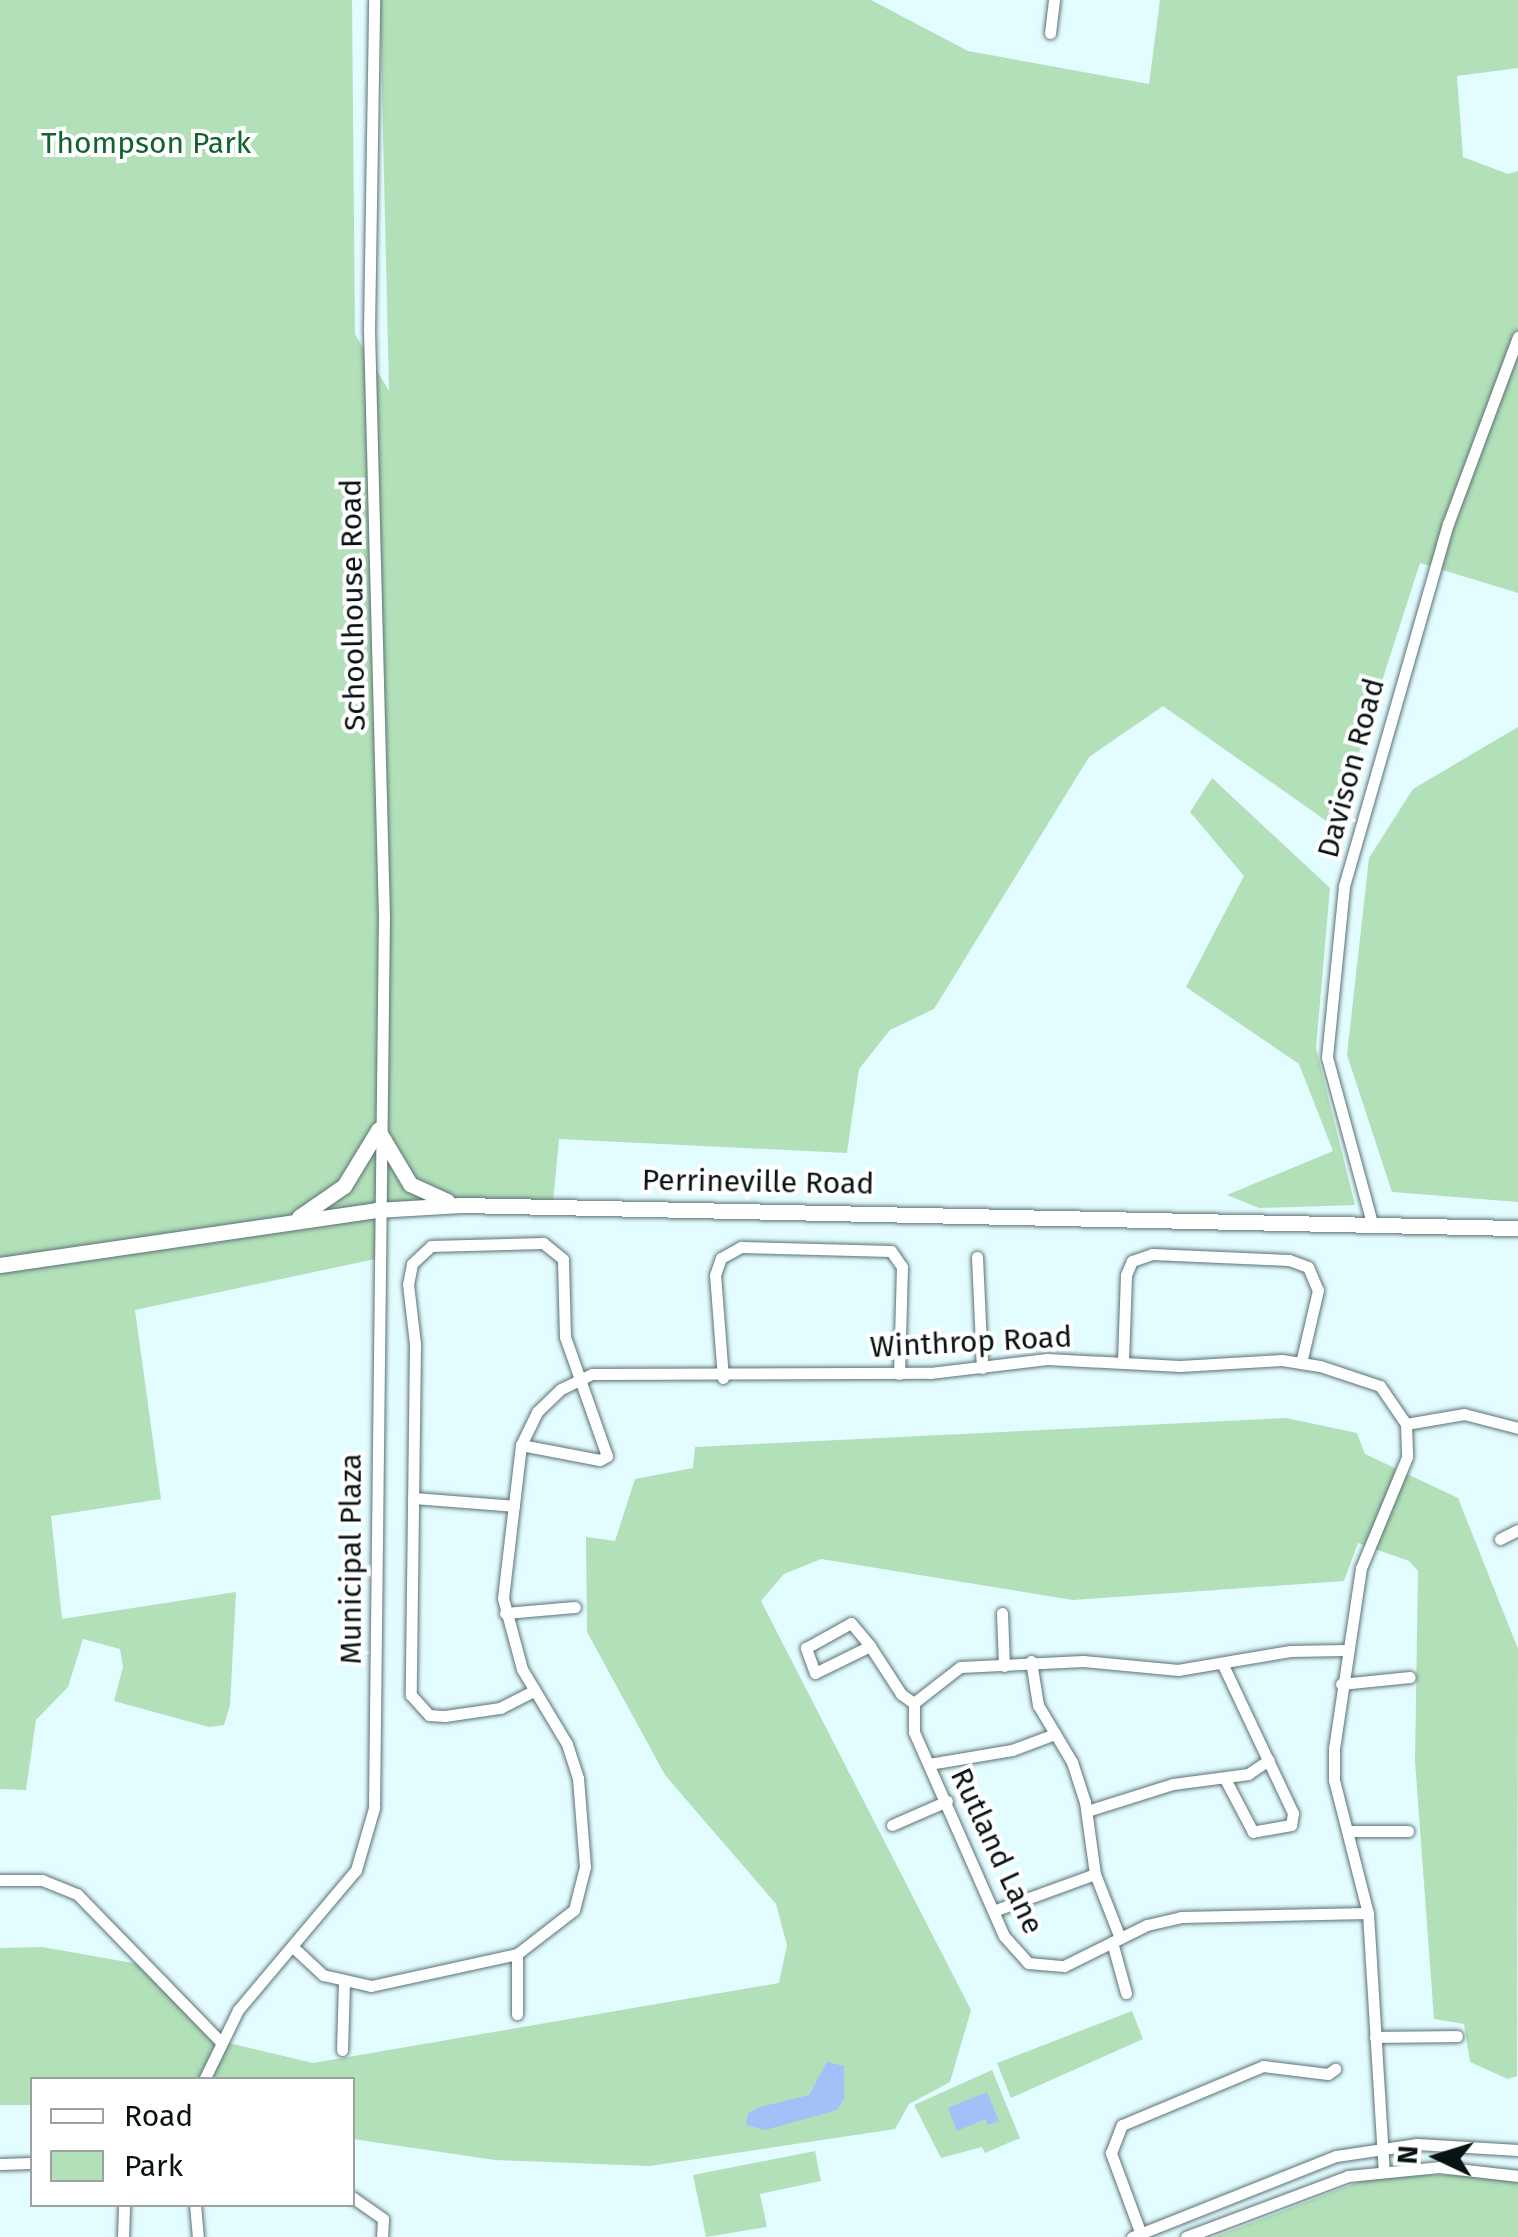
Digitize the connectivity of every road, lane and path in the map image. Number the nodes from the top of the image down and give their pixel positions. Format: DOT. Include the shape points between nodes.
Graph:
graph roads {
  1 [pos="374,0"];
  2 [pos="1054,0"];
  3 [pos="1050,33"];
  4 [pos="1518,337"];
  5 [pos="378,1130"];
  6 [pos="461,1205"];
  7 [pos="376,1210"];
  8 [pos="288,1222"];
  9 [pos="1372,1223"];
  10 [pos="1518,1228"];
  11 [pos="977,1257"];
  12 [pos="0,1265"];
  13 [pos="1123,1361"];
  14 [pos="1301,1362"];
  15 [pos="982,1368"];
  16 [pos="899,1374"];
  17 [pos="723,1378"];
  18 [pos="576,1380"];
  19 [pos="1406,1424"];
  20 [pos="1518,1428"];
  21 [pos="520,1445"];
  22 [pos="413,1498"];
  23 [pos="514,1506"];
  24 [pos="1518,1530"];
  25 [pos="1500,1539"];
  26 [pos="575,1607"];
  27 [pos="505,1613"];
  28 [pos="1002,1613"];
  29 [pos="870,1646"];
  30 [pos="1346,1650"];
  31 [pos="1031,1662"];
  32 [pos="1223,1665"];
  33 [pos="1004,1666"];
  34 [pos="1410,1677"];
  35 [pos="1341,1684"];
  36 [pos="534,1692"];
  37 [pos="914,1703"];
  38 [pos="1055,1734"];
  39 [pos="1269,1760"];
  40 [pos="929,1764"];
  41 [pos="1224,1779"];
  42 [pos="947,1802"];
  43 [pos="1087,1811"];
  44 [pos="892,1824"];
  45 [pos="1350,1831"];
  46 [pos="1408,1831"];
  47 [pos="1096,1874"];
  48 [pos="0,1880"];
  49 [pos="996,1910"];
  50 [pos="1368,1914"];
  51 [pos="1116,1940"];
  52 [pos="294,1948"];
  53 [pos="517,1954"];
  54 [pos="344,1981"];
  55 [pos="1126,1993"];
  56 [pos="516,2014"];
  57 [pos="1457,2036"];
  58 [pos="1375,2037"];
  59 [pos="220,2041"];
  60 [pos="342,2050"];
  61 [pos="1335,2070"];
  62 [pos="205,2077"];
  63 [pos="1382,2148"];
  64 [pos="1518,2150"];
  65 [pos="0,2164"];
  66 [pos="30,2164"];
  67 [pos="1384,2170"];
  68 [pos="1518,2176"];
  69 [pos="355,2199"];
  70 [pos="124,2207"];
  71 [pos="195,2207"];
  72 [pos="1138,2236"];
  73 [pos="124,2237"];
  74 [pos="198,2237"];
  75 [pos="382,2237"];
  76 [pos="1186,2237"];
  1 -- 5 [label="street, Schoolhouse Road" via="369,330 384,918"];
  2 -- 3 [label="street"];
  4 -- 9 [label="street, Davison Road" via="1448,524 1344,886 1327,1057"];
  5 -- 6 [label="street" via="410,1184"];
  5 -- 7 [label="street, Schoolhouse Road"];
  5 -- 8 [label="street" via="344,1186"];
  6 -- 7 [label="street, Perrineville Road"];
  6 -- 9 [label="street, Perrineville Road"];
  7 -- 8 [label="street, Perrineville Road"];
  7 -- 52 [label="street, Municipal Plaza" via="374,1808 356,1870"];
  8 -- 12 [label="street, Perrineville Road"];
  9 -- 10 [label="street, Perrineville Road"];
  11 -- 15 [label="street"];
  13 -- 14 [label="street, Winthrop Road"];
  13 -- 14 [label="street" via="1126,1274 1132,1261 1152,1254 1308,1266 1318,1290"];
  13 -- 15 [label="street, Winthrop Road" via="1014,1360"];
  14 -- 19 [label="street, Winthrop Road" via="1380,1386"];
  15 -- 16 [label="street, Winthrop Road"];
  16 -- 17 [label="street, Winthrop Road"];
  16 -- 17 [label="street" via="903,1277 891,1251 741,1247 720,1258 715,1274"];
  17 -- 18 [label="street, Winthrop Road" via="592,1374"];
  18 -- 21 [label="street" via="537,1412"];
  18 -- 21 [label="street" via="604,1459"];
  18 -- 22 [label="street" via="565,1337 566,1266 557,1252 532,1242 438,1245 420,1253 408,1284"];
  19 -- 20 [label="street" via="1464,1414"];
  19 -- 30 [label="street" via="1408,1457 1360,1568"];
  21 -- 23 [label="street"];
  22 -- 23 [label="street"];
  22 -- 36 [label="street" via="414,1704 445,1716 500,1708"];
  23 -- 27 [label="street"];
  24 -- 25 [label="street"];
  26 -- 27 [label="street"];
  27 -- 36 [label="street"];
  28 -- 33 [label="street"];
  29 -- 29 [label="street" via="850,1623 806,1648 805,1656 820,1676"];
  29 -- 37 [label="street"];
  30 -- 32 [label="street" via="1290,1651"];
  30 -- 35 [label="street"];
  31 -- 32 [label="street" via="1083,1660 1140,1670"];
  31 -- 33 [label="street"];
  31 -- 38 [label="street" via="1038,1705"];
  32 -- 39 [label="street"];
  33 -- 37 [label="street" via="960,1667"];
  34 -- 35 [label="street"];
  35 -- 45 [label="street" via="1334,1780"];
  36 -- 53 [label="street" via="567,1744 578,1778 585,1868 569,1920"];
  37 -- 40 [label="street, Rutland Lane" via="914,1732"];
  38 -- 40 [label="street, Rutland Lane" via="1012,1750"];
  38 -- 43 [label="street"];
  39 -- 41 [label="street"];
  39 -- 41 [label="street" via="1293,1813 1291,1825 1254,1832"];
  40 -- 42 [label="street, Rutland Lane"];
  41 -- 43 [label="street" via="1172,1784"];
  42 -- 44 [label="street"];
  42 -- 49 [label="street, Rutland Lane"];
  43 -- 47 [label="street"];
  45 -- 46 [label="street"];
  45 -- 50 [label="street"];
  47 -- 49 [label="street"];
  47 -- 51 [label="street"];
  48 -- 59 [label="street" via="42,1880 76,1894"];
  49 -- 51 [label="street, Rutland Lane" via="1004,1936 1028,1963 1064,1966"];
  50 -- 51 [label="street, Rutland Lane" via="1181,1917"];
  50 -- 58 [label="street"];
  51 -- 55 [label="street"];
  52 -- 54 [label="street" via="322,1975"];
  52 -- 59 [label="street, Municipal Plaza"];
  53 -- 54 [label="street" via="371,1986"];
  53 -- 56 [label="street"];
  54 -- 60 [label="street"];
  57 -- 58 [label="street"];
  58 -- 63 [label="street"];
  59 -- 62 [label="street, Municipal Plaza"];
  61 -- 72 [label="street" via="1262,2066 1122,2125 1112,2153"];
  63 -- 64 [label="street"];
  63 -- 67 [label="street"];
  63 -- 72 [label="street" via="1282,2174"];
  65 -- 66 [label="street"];
  67 -- 68 [label="street"];
  67 -- 76 [label="street" via="1348,2176"];
  69 -- 75 [label="street" via="383,2220"];
  70 -- 73 [label="street"];
  71 -- 74 [label="street"];
}
